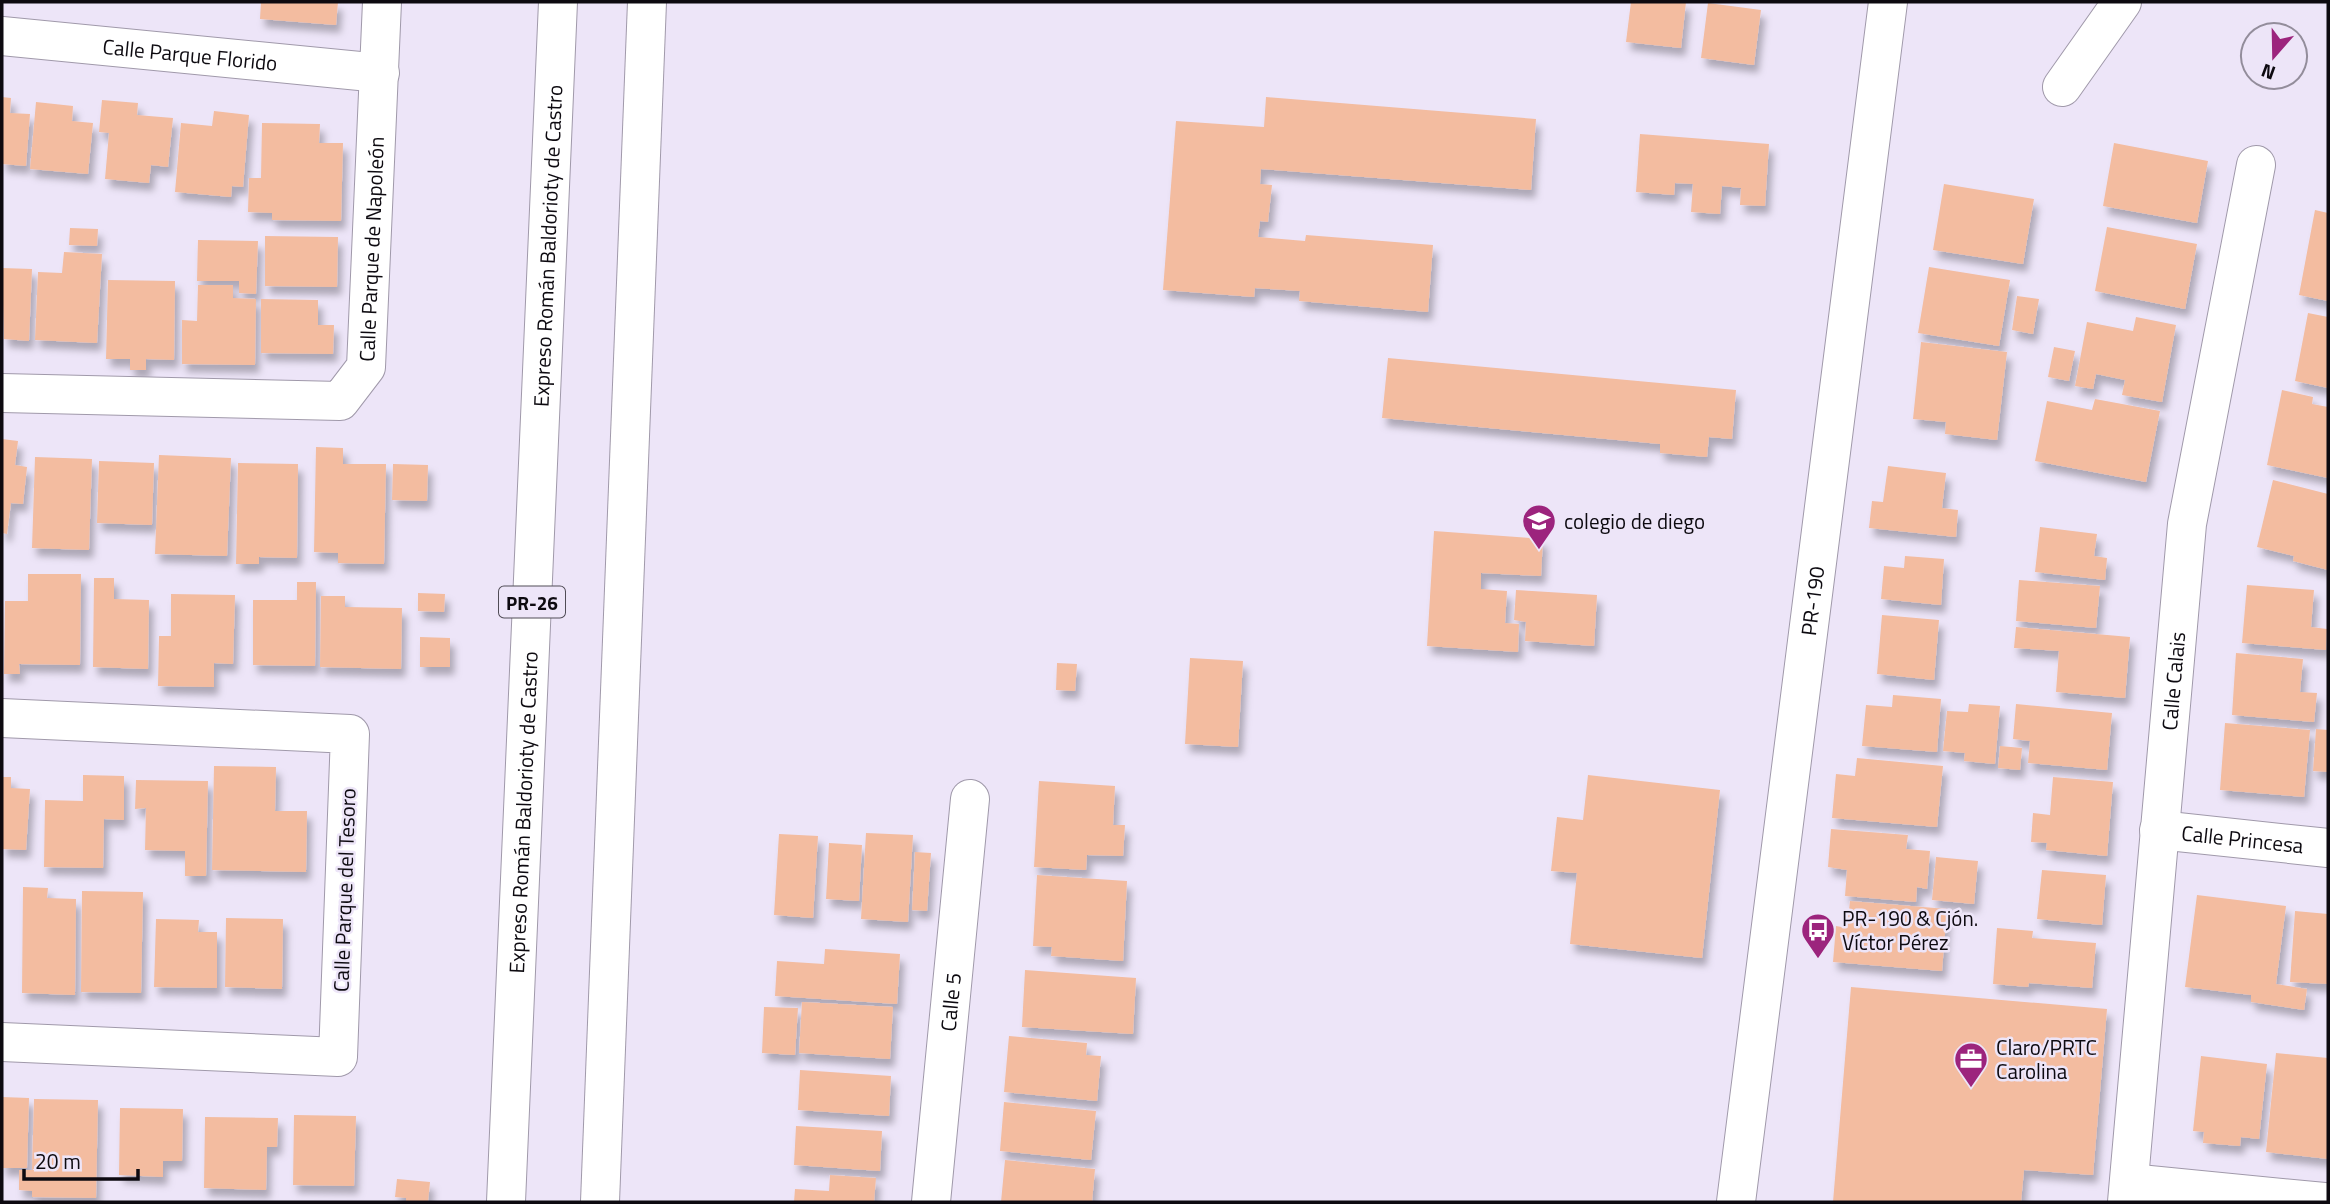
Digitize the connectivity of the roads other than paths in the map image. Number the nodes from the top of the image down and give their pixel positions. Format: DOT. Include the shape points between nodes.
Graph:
graph roads {
  1 [pos="382,2"];
  2 [pos="558,2"];
  3 [pos="647,2"];
  4 [pos="1888,2"];
  5 [pos="2122,2"];
  6 [pos="2,36"];
  7 [pos="380,73"];
  8 [pos="2062,87"];
  9 [pos="2256,165"];
  10 [pos="2,393"];
  11 [pos="2,718"];
  12 [pos="970,800"];
  13 [pos="2159,830"];
  14 [pos="2328,848"];
  15 [pos="2,1042"];
  16 [pos="2128,1193"];
  17 [pos="506,1202"];
  18 [pos="600,1202"];
  19 [pos="931,1202"];
  20 [pos="1736,1202"];
  21 [pos="2324,1202"];
  1 -- 7 [label="main road, Calle Parque de Napoleón"];
  2 -- 17 [label="main road, Expreso Román Baldorioty de Castro / PR-26"];
  3 -- 18 [label="main road"];
  4 -- 20 [label="main road, PR-190 / PR-190"];
  5 -- 8 [label="main road"];
  6 -- 7 [label="main road, Calle Parque Florido"];
  7 -- 10 [label="main road, Calle Parque de Napoleón" via="366,367 340,401"];
  9 -- 13 [label="main road, Calle Calais" via="2187,524"];
  11 -- 15 [label="main road, Calle Parque del Tesoro" via="350,734 338,1057"];
  12 -- 19 [label="main road, Calle 5"];
  13 -- 14 [label="main road, Calle Princesa"];
  13 -- 16 [label="main road, Calle Calais"];
  16 -- 21 [label="main road"];
}
